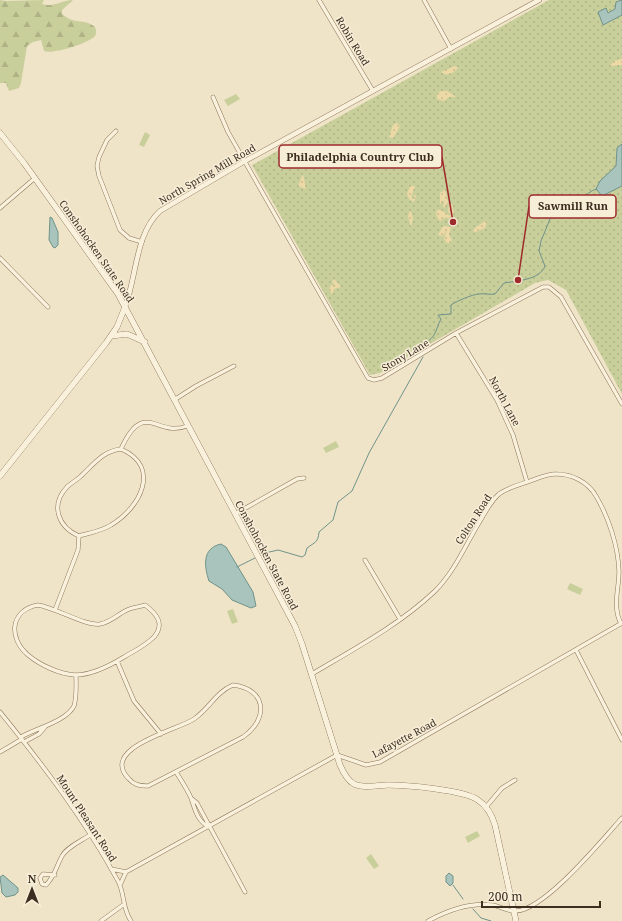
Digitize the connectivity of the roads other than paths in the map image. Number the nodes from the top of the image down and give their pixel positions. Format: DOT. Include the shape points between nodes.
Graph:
graph roads {
  1 [pos="319,0"];
  2 [pos="424,0"];
  3 [pos="539,0"];
  4 [pos="530,2"];
  5 [pos="451,48"];
  6 [pos="373,91"];
  7 [pos="213,97"];
  8 [pos="116,131"];
  9 [pos="0,133"];
  10 [pos="246,161"];
  11 [pos="35,178"];
  12 [pos="0,208"];
  13 [pos="142,242"];
  14 [pos="0,258"];
  15 [pos="48,307"];
  16 [pos="125,307"];
  17 [pos="456,333"];
  18 [pos="111,336"];
  19 [pos="145,342"];
  20 [pos="234,366"];
  21 [pos="174,400"];
  22 [pos="621,403"];
  23 [pos="622,408"];
  24 [pos="187,426"];
  25 [pos="121,449"];
  26 [pos="3,468"];
  27 [pos="0,476"];
  28 [pos="304,478"];
  29 [pos="527,482"];
  30 [pos="235,514"];
  31 [pos="79,536"];
  32 [pos="365,560"];
  33 [pos="55,610"];
  34 [pos="400,619"];
  35 [pos="621,624"];
  36 [pos="576,650"];
  37 [pos="117,661"];
  38 [pos="312,674"];
  39 [pos="76,675"];
  40 [pos="0,712"];
  41 [pos="45,727"];
  42 [pos="161,734"];
  43 [pos="22,739"];
  44 [pos="622,740"];
  45 [pos="0,752"];
  46 [pos="337,755"];
  47 [pos="176,772"];
  48 [pos="515,780"];
  49 [pos="486,807"];
  50 [pos="622,818"];
  51 [pos="209,827"];
  52 [pos="90,834"];
  53 [pos="111,869"];
  54 [pos="126,872"];
  55 [pos="55,875"];
  56 [pos="120,885"];
  57 [pos="245,892"];
  58 [pos="123,905"];
  59 [pos="514,912"];
  60 [pos="101,921"];
  61 [pos="131,921"];
  62 [pos="428,921"];
  63 [pos="516,921"];
  1 -- 6 [label="street, Robin Road"];
  2 -- 5 [label="street"];
  3 -- 4 [label="street, North Spring Mill Road"];
  4 -- 5 [label="street, North Spring Mill Road"];
  5 -- 6 [label="street, North Spring Mill Road"];
  6 -- 10 [label="street, North Spring Mill Road"];
  7 -- 10 [label="street" via="224,125"];
  8 -- 13 [label="street" via="107,140 99,156 99,176 120,230 129,238"];
  9 -- 11 [label="main road, Conshohocken State Road"];
  10 -- 13 [label="street, North Spring Mill Road" via="160,211 148,226"];
  10 -- 17 [label="street, Stony Lane" via="368,378 382,378"];
  11 -- 12 [label="street"];
  11 -- 16 [label="main road, Conshohocken State Road"];
  13 -- 16 [label="street, North Spring Mill Road"];
  14 -- 15 [label="street"];
  16 -- 18 [label="main road, North Spring Mill Road"];
  16 -- 19 [label="main road, Conshohocken State Road"];
  17 -- 22 [label="street, Stony Lane" via="543,287 549,287 561,297"];
  17 -- 29 [label="street, North Lane" via="500,407 513,435"];
  18 -- 19 [label="main road" via="127,334"];
  18 -- 26 [label="main road, North Spring Mill Road"];
  19 -- 21 [label="main road, Conshohocken State Road"];
  20 -- 21 [label="street"];
  21 -- 24 [label="main road, Conshohocken State Road"];
  22 -- 23 [label="street, Stony Lane"];
  24 -- 25 [label="street" via="175,429 153,422 140,424 128,434"];
  24 -- 30 [label="main road, Conshohocken State Road"];
  25 -- 31 [label="street" via="103,454 67,487 60,498 58,516 71,533"];
  25 -- 31 [label="street" via="140,464 144,479 142,492 123,516 110,526"];
  26 -- 27 [label="main road, North Spring Mill Road"];
  28 -- 30 [label="street" via="297,479"];
  29 -- 34 [label="street, Colton Road" via="496,497 440,586"];
  29 -- 35 [label="street, Colton Road" via="549,475 567,475 581,481 594,492 617,551 619,572 615,610"];
  30 -- 38 [label="main road, Conshohocken State Road" via="295,626"];
  31 -- 33 [label="street" via="78,550"];
  32 -- 34 [label="street"];
  33 -- 37 [label="street" via="88,623 99,624 127,610 145,605 155,612 160,620 158,631 149,642"];
  33 -- 39 [label="street" via="38,605 26,608 19,613 16,621 16,637 27,654 42,664"];
  34 -- 38 [label="street, Colton Road" via="372,639"];
  35 -- 36 [label="street, Lafayette Road"];
  36 -- 44 [label="street"];
  36 -- 46 [label="street, Lafayette Road" via="380,762 366,765"];
  37 -- 39 [label="street"];
  37 -- 42 [label="street" via="134,701"];
  38 -- 46 [label="main road, Conshohocken State Road"];
  39 -- 41 [label="street" via="73,708"];
  40 -- 43 [label="street, Mount Pleasant Road"];
  41 -- 43 [label="street" via="33,730"];
  41 -- 43 [label="street" via="39,734"];
  42 -- 47 [label="street" via="130,750 122,763 124,771 130,781 138,786 148,786"];
  42 -- 47 [label="street" via="203,713 219,694 233,685 249,689 259,701 260,715 252,731"];
  43 -- 45 [label="street"];
  43 -- 52 [label="street, Mount Pleasant Road" via="65,794"];
  46 -- 49 [label="main road, Conshohocken State Road" via="346,776 359,786 392,785 460,794 474,797"];
  46 -- 51 [label="street"];
  47 -- 51 [label="street" via="202,823"];
  48 -- 49 [label="street" via="502,788"];
  49 -- 59 [label="main road, Conshohocken State Road" via="495,825"];
  50 -- 59 [label="street" via="552,891 534,904"];
  51 -- 54 [label="street"];
  51 -- 57 [label="street"];
  52 -- 53 [label="street, Mount Pleasant Road"];
  52 -- 55 [label="street" via="66,851"];
  53 -- 54 [label="street"];
  53 -- 56 [label="street, Mount Pleasant Road"];
  54 -- 56 [label="street"];
  56 -- 58 [label="street, Mount Pleasant Road"];
  58 -- 60 [label="street"];
  58 -- 61 [label="street, Mount Pleasant Road"];
  59 -- 62 [label="street" via="494,906 474,905 456,908"];
  59 -- 63 [label="main road, Conshohocken State Road"];
}
